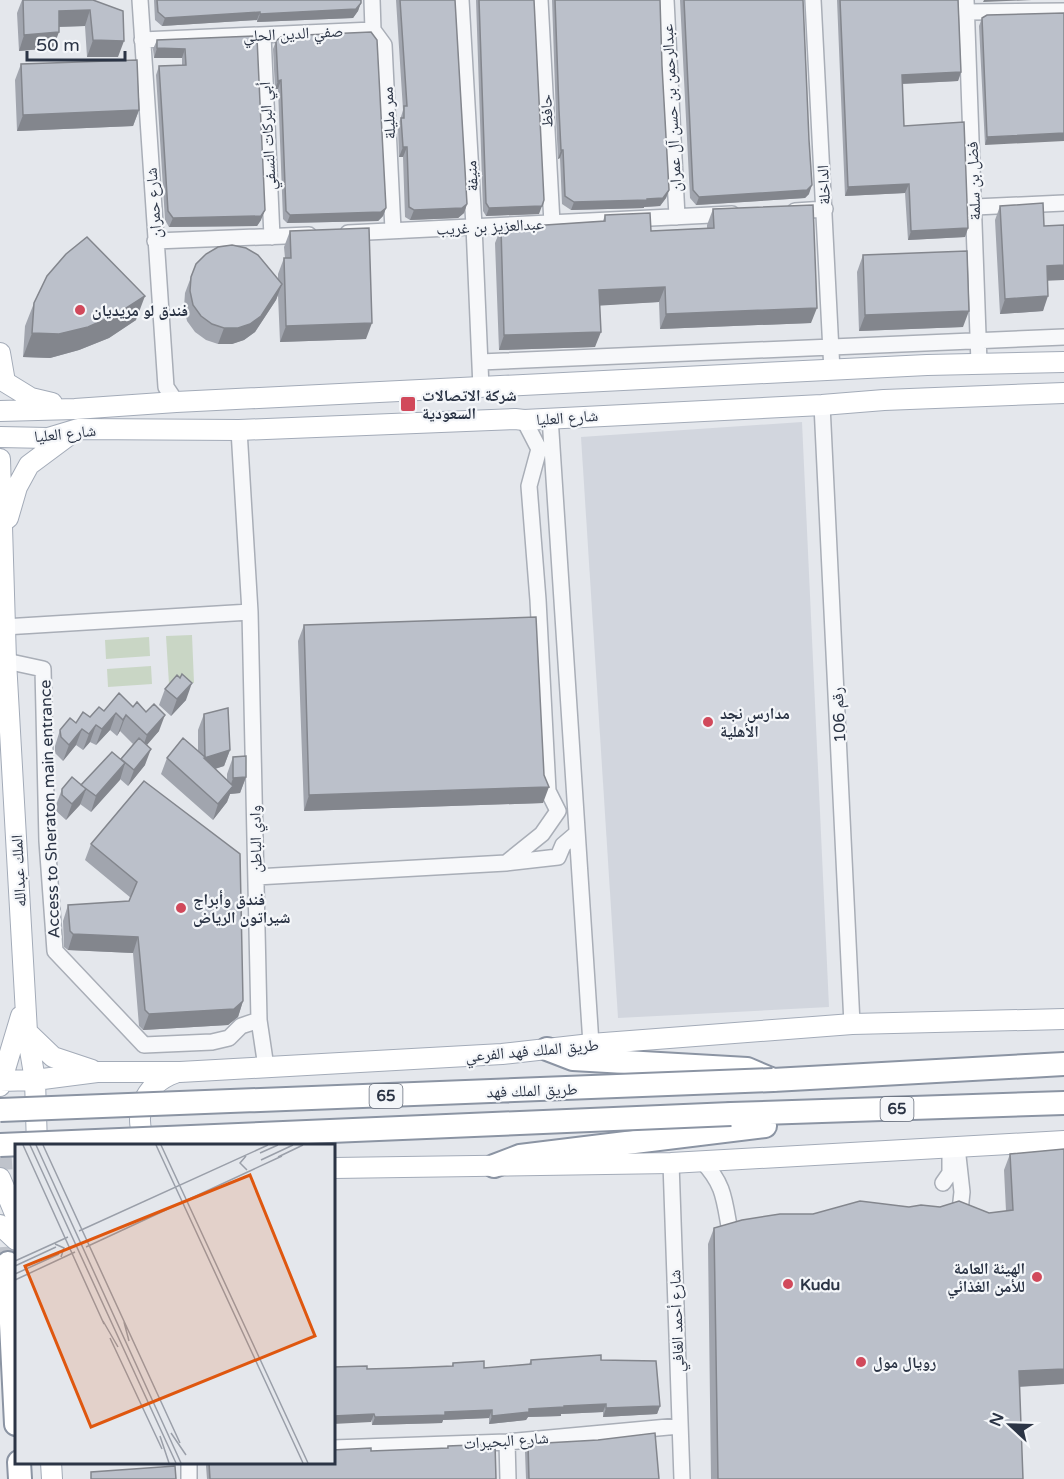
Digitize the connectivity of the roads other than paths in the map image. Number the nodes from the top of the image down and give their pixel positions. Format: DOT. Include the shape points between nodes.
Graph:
graph roads {
  1 [pos="140,0"];
  2 [pos="372,0"];
  3 [pos="461,0"];
  4 [pos="540,0"];
  5 [pos="666,0"];
  6 [pos="813,0"];
  7 [pos="967,6"];
  8 [pos="1064,10"];
  9 [pos="373,30"];
  10 [pos="263,35"];
  11 [pos="142,40"];
  12 [pos="1064,203"];
  13 [pos="975,207"];
  14 [pos="825,209"];
  15 [pos="779,212"];
  16 [pos="745,213"];
  17 [pos="677,217"];
  18 [pos="552,223"];
  19 [pos="474,226"];
  20 [pos="393,230"];
  21 [pos="272,237"];
  22 [pos="155,241"];
  23 [pos="1064,337"];
  24 [pos="978,341"];
  25 [pos="831,348"];
  26 [pos="0,353"];
  27 [pos="480,362"];
  28 [pos="1064,362"];
  29 [pos="979,363"];
  30 [pos="832,371"];
  31 [pos="572,383"];
  32 [pos="481,388"];
  33 [pos="1063,392"];
  34 [pos="176,402"];
  35 [pos="822,405"];
  36 [pos="75,409"];
  37 [pos="0,411"];
  38 [pos="550,417"];
  39 [pos="524,420"];
  40 [pos="78,429"];
  41 [pos="239,430"];
  42 [pos="0,437"];
  43 [pos="0,459"];
  44 [pos="2,548"];
  45 [pos="250,612"];
  46 [pos="4,627"];
  47 [pos="6,661"];
  48 [pos="577,833"];
  49 [pos="506,863"];
  50 [pos="256,877"];
  51 [pos="25,1002"];
  52 [pos="1064,1019"];
  53 [pos="259,1020"];
  54 [pos="852,1024"];
  55 [pos="27,1032"];
  56 [pos="591,1044"];
  57 [pos="547,1049"];
  58 [pos="1064,1064"];
  59 [pos="266,1067"];
  60 [pos="97,1072"];
  61 [pos="180,1072"];
  62 [pos="35,1080"];
  63 [pos="772,1080"];
  64 [pos="1,1083"];
  65 [pos="1064,1103"];
  66 [pos="0,1112"];
  67 [pos="797,1112"];
  68 [pos="0,1140"];
  69 [pos="1064,1141"];
  70 [pos="15,1144"];
  71 [pos="24,1144"];
  72 [pos="37,1144"];
  73 [pos="147,1144"];
  74 [pos="0,1145"];
  75 [pos="953,1147"];
  76 [pos="15,1154"];
  77 [pos="702,1161"];
  78 [pos="670,1163"];
  79 [pos="494,1166"];
  80 [pos="334,1168"];
  81 [pos="15,1177"];
  82 [pos="0,1178"];
  83 [pos="943,1183"];
  84 [pos="960,1211"];
  85 [pos="15,1214"];
  86 [pos="0,1225"];
  87 [pos="729,1226"];
  88 [pos="15,1239"];
  89 [pos="8,1263"];
  90 [pos="15,1404"];
  91 [pos="679,1426"];
  92 [pos="507,1442"];
  93 [pos="334,1448"];
  94 [pos="19,1464"];
  95 [pos="51,1464"];
  96 [pos="20,1479"];
  97 [pos="52,1479"];
  98 [pos="508,1479"];
  99 [pos="682,1479"];
  1 -- 11 [label="street, شارع حمران"];
  2 -- 9 [label="street, ممر مليلة"];
  3 -- 19 [label="street, منيفة"];
  4 -- 18 [label="street, حافظ"];
  5 -- 17 [label="street, عبدالرحمن بن حسن آل عمران"];
  6 -- 14 [label="street, الداخلة"];
  7 -- 8 [label="street"];
  7 -- 13 [label="street, فضل بن سلمة"];
  9 -- 10 [label="street, صفي الدين الحلي"];
  9 -- 20 [label="street, ممر مليلة" via="384,45"];
  10 -- 11 [label="street, صفي الدين الحلي"];
  10 -- 21 [label="street, أبي البركات النسفي"];
  11 -- 22 [label="street, شارع حمران"];
  12 -- 13 [label="street"];
  13 -- 24 [label="street, فضل بن سلمة"];
  14 -- 15 [label="street"];
  14 -- 25 [label="street, الداخلة"];
  16 -- 17 [label="street, عبدالعزيز بن غريب"];
  17 -- 18 [label="street, عبدالعزيز بن غريب"];
  18 -- 19 [label="street, عبدالعزيز بن غريب"];
  19 -- 20 [label="street, عبدالعزيز بن غريب"];
  19 -- 27 [label="street, منيفة"];
  20 -- 21 [label="street, عبدالعزيز بن غريب"];
  21 -- 22 [label="street, عبدالعزيز بن غريب"];
  22 -- 34 [label="street, شارع حمران" via="166,387"];
  23 -- 24 [label="street"];
  24 -- 25 [label="street"];
  24 -- 29 [label="street, فضل بن سلمة"];
  25 -- 27 [label="street"];
  25 -- 30 [label="street, الداخلة"];
  26 -- 36 [label="main road" via="5,382 31,398"];
  27 -- 32 [label="street, منيفة"];
  28 -- 29 [label="main road, شارع العليا"];
  29 -- 30 [label="main road, شارع العليا"];
  30 -- 31 [label="main road, شارع العليا"];
  31 -- 32 [label="main road, شارع العليا"];
  31 -- 38 [label="main road" via="552,403"];
  32 -- 34 [label="main road, شارع العليا"];
  33 -- 35 [label="main road, شارع العليا"];
  34 -- 36 [label="main road, شارع العليا"];
  35 -- 38 [label="main road, شارع العليا"];
  35 -- 54 [label="street, رقم 106"];
  36 -- 37 [label="main road, شارع العليا"];
  38 -- 39 [label="main road, شارع العليا"];
  38 -- 48 [label="street"];
  39 -- 41 [label="main road, شارع العليا"];
  39 -- 49 [label="street" via="539,449 528,486 548,791 558,811 542,834"];
  40 -- 41 [label="main road, شارع العليا"];
  40 -- 42 [label="main road, شارع العليا" via="48,438"];
  40 -- 44 [label="main road" via="29,465 9,509"];
  41 -- 45 [label="street, وادي الباطن"];
  43 -- 44 [label="main road"];
  44 -- 46 [label="main road, الملك عبدالله"];
  45 -- 46 [label="street"];
  45 -- 50 [label="street, وادي الباطن"];
  46 -- 47 [label="main road, الملك عبدالله"];
  47 -- 51 [label="main road, الملك عبدالله"];
  47 -- 53 [label="street, Access to Sheraton main entrance" via="43,669 47,841 55,951 144,1045 212,1042 229,1038 241,1026"];
  48 -- 49 [label="street" via="563,845 558,857"];
  48 -- 56 [label="street"];
  49 -- 50 [label="street"];
  50 -- 53 [label="street, وادي الباطن"];
  51 -- 55 [label="main road, الملك عبدالله"];
  51 -- 64 [label="main road"];
  52 -- 54 [label="main road, طريق الملك فهد الفرعي"];
  53 -- 59 [label="street, وادي الباطن"];
  54 -- 56 [label="main road, طريق الملك فهد الفرعي"];
  55 -- 60 [label="main road" via="53,1057"];
  55 -- 62 [label="main road, الملك عبدالله"];
  56 -- 57 [label="main road, طريق الملك فهد الفرعي"];
  57 -- 59 [label="main road, طريق الملك فهد الفرعي"];
  57 -- 63 [label="highway" via="573,1059 747,1069"];
  58 -- 63 [label="highway, طريق الملك فهد / 65"];
  59 -- 61 [label="main road, طريق الملك فهد الفرعي"];
  60 -- 61 [label="main road, طريق الملك فهد الفرعي"];
  60 -- 62 [label="main road, طريق الملك فهد الفرعي"];
  61 -- 73 [label="main road" via="164,1077 145,1098 140,1125"];
  62 -- 64 [label="main road, طريق الملك فهد الفرعي"];
  62 -- 66 [label="main road"];
  62 -- 72 [label="main road, الملك عبدالله"];
  63 -- 66 [label="highway, طريق الملك فهد / 65, bridge"];
  65 -- 67 [label="highway, طريق الملك فهد / 65"];
  67 -- 71 [label="highway, طريق الملك فهد / 65, bridge"];
  67 -- 79 [label="highway" via="778,1124 520,1156"];
  68 -- 76 [label="main road"];
  69 -- 75 [label="main road"];
  70 -- 74 [label="highway, طريق الملك فهد / 65, bridge"];
  75 -- 77 [label="main road"];
  75 -- 83 [label="street" via="950,1173"];
  75 -- 84 [label="street" via="962,1192"];
  77 -- 78 [label="main road"];
  77 -- 87 [label="street" via="716,1175"];
  78 -- 79 [label="main road"];
  78 -- 91 [label="street, شارع أحمد الغافي"];
  79 -- 80 [label="main road"];
  81 -- 82 [label="main road"];
  82 -- 85 [label="main road"];
  86 -- 88 [label="main road"];
  89 -- 90 [label="highway"];
  91 -- 92 [label="street, شارع البحيرات"];
  91 -- 99 [label="street, شارع أحمد الغافي"];
  92 -- 93 [label="street, شارع البحيرات"];
  92 -- 98 [label="street"];
  94 -- 96 [label="highway"];
  95 -- 97 [label="main road"];
}
